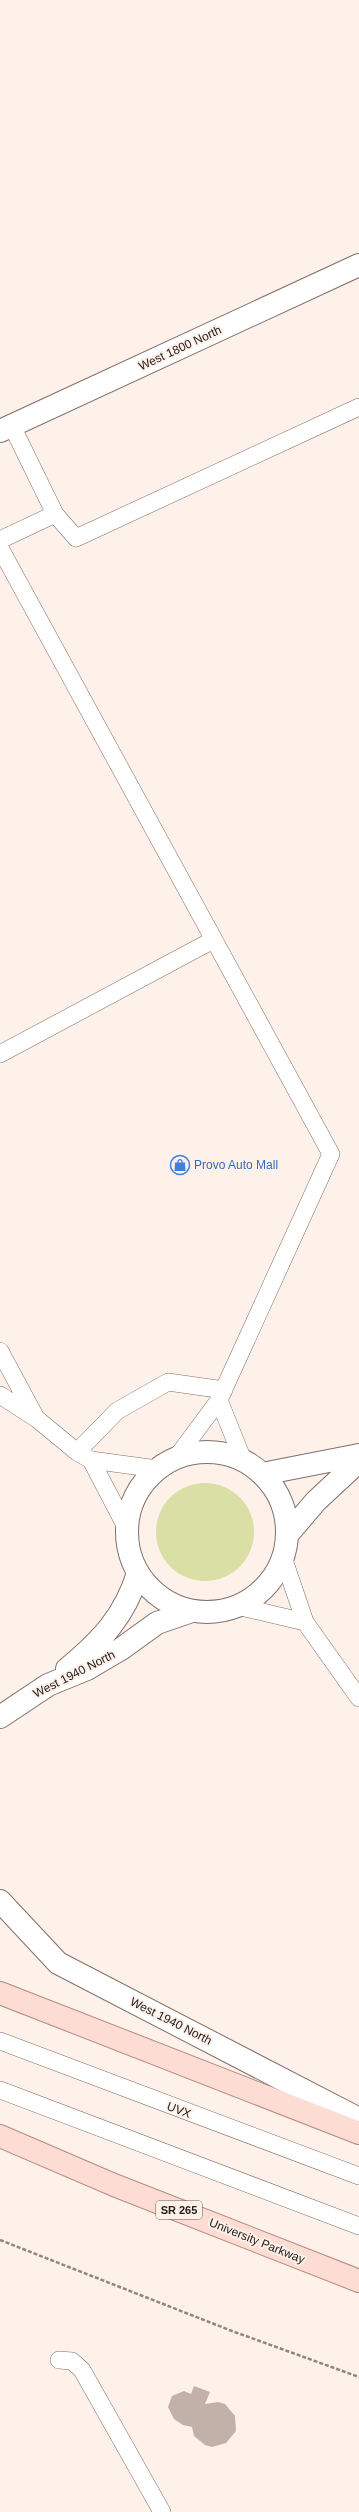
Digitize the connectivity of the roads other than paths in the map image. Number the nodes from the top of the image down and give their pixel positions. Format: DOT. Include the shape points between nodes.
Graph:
graph roads {
  1 [pos="359,265"];
  2 [pos="359,407"];
  3 [pos="6,428"];
  4 [pos="55,514"];
  5 [pos="0,540"];
  6 [pos="0,548"];
  7 [pos="214,940"];
  8 [pos="0,1054"];
  9 [pos="0,1351"];
  10 [pos="0,1395"];
  11 [pos="222,1395"];
  12 [pos="37,1419"];
  13 [pos="359,1455"];
  14 [pos="84,1456"];
  15 [pos="176,1458"];
  16 [pos="243,1460"];
  17 [pos="359,1461"];
  18 [pos="157,1470"];
  19 [pos="262,1474"];
  20 [pos="127,1529"];
  21 [pos="287,1535"];
  22 [pos="283,1558"];
  23 [pos="138,1573"];
  24 [pos="237,1606"];
  25 [pos="192,1611"];
  26 [pos="305,1622"];
  27 [pos="48,1686"];
  28 [pos="359,1698"];
  29 [pos="0,1717"];
  30 [pos="0,1901"];
  31 [pos="0,1993"];
  32 [pos="0,2041"];
  33 [pos="0,2090"];
  34 [pos="359,2119"];
  35 [pos="359,2132"];
  36 [pos="0,2136"];
  37 [pos="359,2176"];
  38 [pos="359,2226"];
  39 [pos="359,2281"];
  40 [pos="59,2360"];
  41 [pos="162,2512"];
  1 -- 3 [label="street, West 1800 North"];
  2 -- 4 [label="lane" via="76,538"];
  3 -- 4 [label="lane"];
  4 -- 5 [label="lane"];
  6 -- 7 [label="lane"];
  7 -- 8 [label="lane"];
  7 -- 11 [label="lane" via="331,1154"];
  9 -- 12 [label="lane"];
  10 -- 12 [label="lane"];
  11 -- 14 [label="lane" via="168,1382 117,1411"];
  11 -- 15 [label="lane"];
  11 -- 16 [label="lane"];
  12 -- 14 [label="lane"];
  13 -- 19 [label="street"];
  14 -- 18 [label="lane"];
  14 -- 20 [label="lane"];
  15 -- 16 [label="street" via="206,1452 222,1453"];
  15 -- 18 [label="street"];
  16 -- 19 [label="street"];
  17 -- 21 [label="street" via="316,1501"];
  18 -- 20 [label="street" via="141,1486 131,1507"];
  19 -- 21 [label="street" via="276,1491 286,1512"];
  20 -- 23 [label="street" via="129,1552"];
  21 -- 22 [label="street"];
  22 -- 24 [label="street" via="273,1578 258,1595"];
  22 -- 26 [label="lane"];
  23 -- 25 [label="street" via="158,1595 171,1604"];
  23 -- 27 [label="street" via="131,1596 118,1619 97,1643"];
  24 -- 25 [label="street" via="215,1612"];
  24 -- 26 [label="lane"];
  25 -- 27 [label="street, West 1940 North" via="157,1623 94,1665"];
  26 -- 28 [label="lane"];
  27 -- 29 [label="street, West 1940 North"];
  30 -- 34 [label="street, West 1940 North" via="58,1962"];
  31 -- 35 [label="main road"];
  32 -- 37 [label="lane, UVX"];
  33 -- 38 [label="lane"];
  36 -- 39 [label="main road, University Parkway / SR 265" via="114,2185"];
  40 -- 41 [label="lane" via="72,2361 82,2370"];
}
